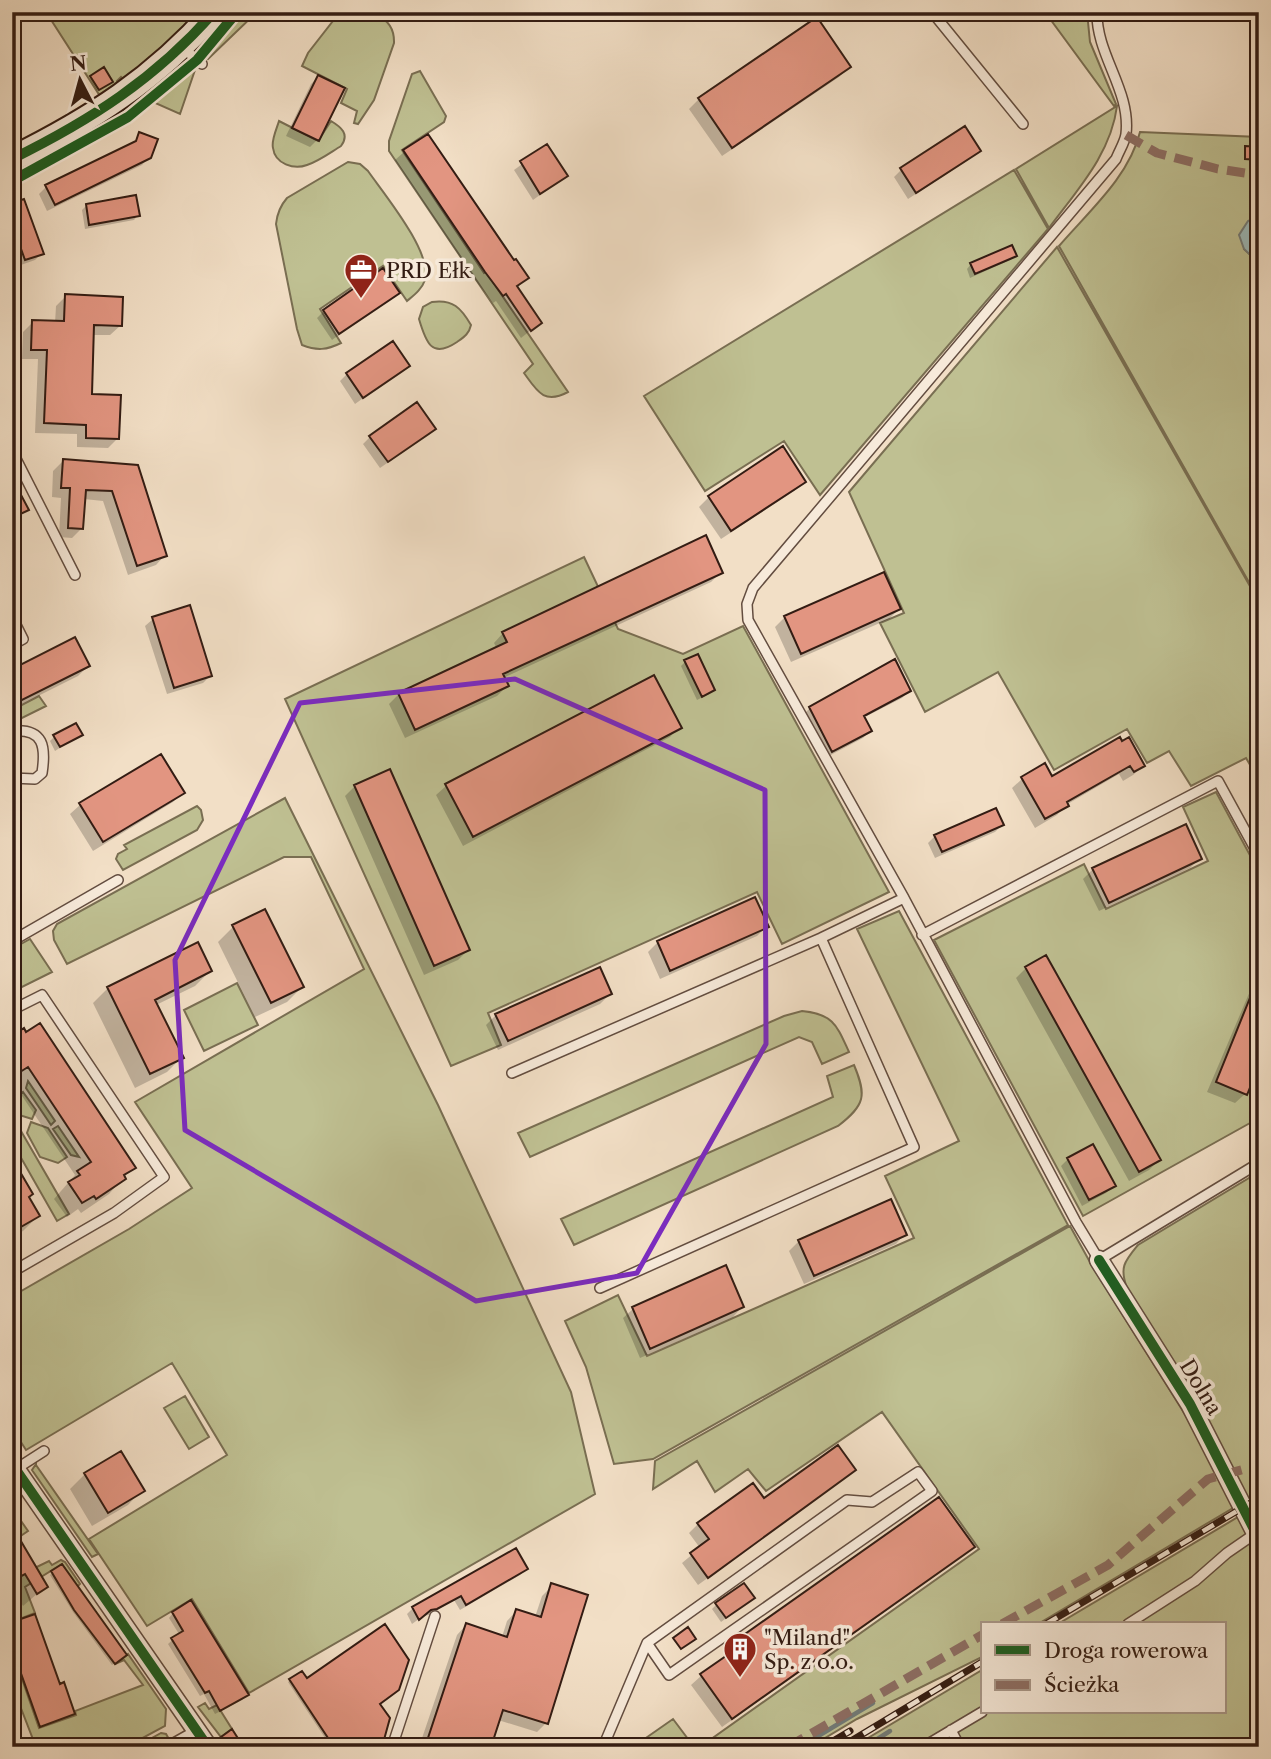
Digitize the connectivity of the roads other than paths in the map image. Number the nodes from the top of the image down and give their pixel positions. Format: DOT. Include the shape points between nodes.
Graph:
graph roads {
  1 [pos="214,12"];
  2 [pos="932,12"];
  3 [pos="1097,12"];
  4 [pos="181,47"];
  5 [pos="202,64"];
  6 [pos="1023,124"];
  7 [pos="12,159"];
  8 [pos="12,451"];
  9 [pos="75,575"];
  10 [pos="12,618"];
  11 [pos="12,645"];
  12 [pos="12,731"];
  13 [pos="12,778"];
  14 [pos="1259,856"];
  15 [pos="118,880"];
  16 [pos="904,898"];
  17 [pos="922,935"];
  18 [pos="821,938"];
  19 [pos="12,941"];
  20 [pos="12,1010"];
  21 [pos="512,1073"];
  22 [pos="1259,1163"];
  23 [pos="1099,1260"];
  24 [pos="12,1272"];
  25 [pos="600,1288"];
  26 [pos="44,1451"];
  27 [pos="14,1467"];
  28 [pos="1257,1536"];
  29 [pos="435,1616"];
  30 [pos="1131,1622"];
  31 [pos="647,1643"];
  32 [pos="981,1713"];
  33 [pos="951,1730"];
  34 [pos="204,1740"];
  35 [pos="176,1747"];
  36 [pos="392,1747"];
  37 [pos="603,1747"];
  38 [pos="923,1747"];
  39 [pos="960,1747"];
  1 -- 4 [label="street"];
  2 -- 6 [label="lane"];
  3 -- 16 [label="lane" via="1100,43 1125,110 1126,135 1116,159 753,588 747,604 748,620"];
  4 -- 5 [label="lane"];
  4 -- 7 [label="street" via="102,111"];
  8 -- 9 [label="lane"];
  10 -- 11 [label="lane" via="23,639"];
  12 -- 13 [label="lane" via="28,730 44,748 43,773 35,779"];
  14 -- 17 [label="lane" via="1218,782"];
  15 -- 19 [label="lane"];
  16 -- 17 [label="lane"];
  16 -- 18 [label="lane"];
  17 -- 23 [label="lane"];
  18 -- 21 [label="lane"];
  18 -- 25 [label="lane" via="914,1147"];
  20 -- 24 [label="lane" via="42,995 164,1177 114,1213"];
  22 -- 23 [label="lane"];
  23 -- 28 [label="street, Dolna" via="1190,1404"];
  26 -- 27 [label="lane"];
  27 -- 34 [label="street"];
  28 -- 30 [label="lane"];
  29 -- 36 [label="lane"];
  31 -- 31 [label="lane" via="847,1500 872,1502 918,1472 932,1491 669,1675"];
  31 -- 37 [label="lane"];
  32 -- 33 [label="lane"];
  33 -- 38 [label="lane"];
  33 -- 39 [label="lane"];
  34 -- 35 [label="street"];
}
